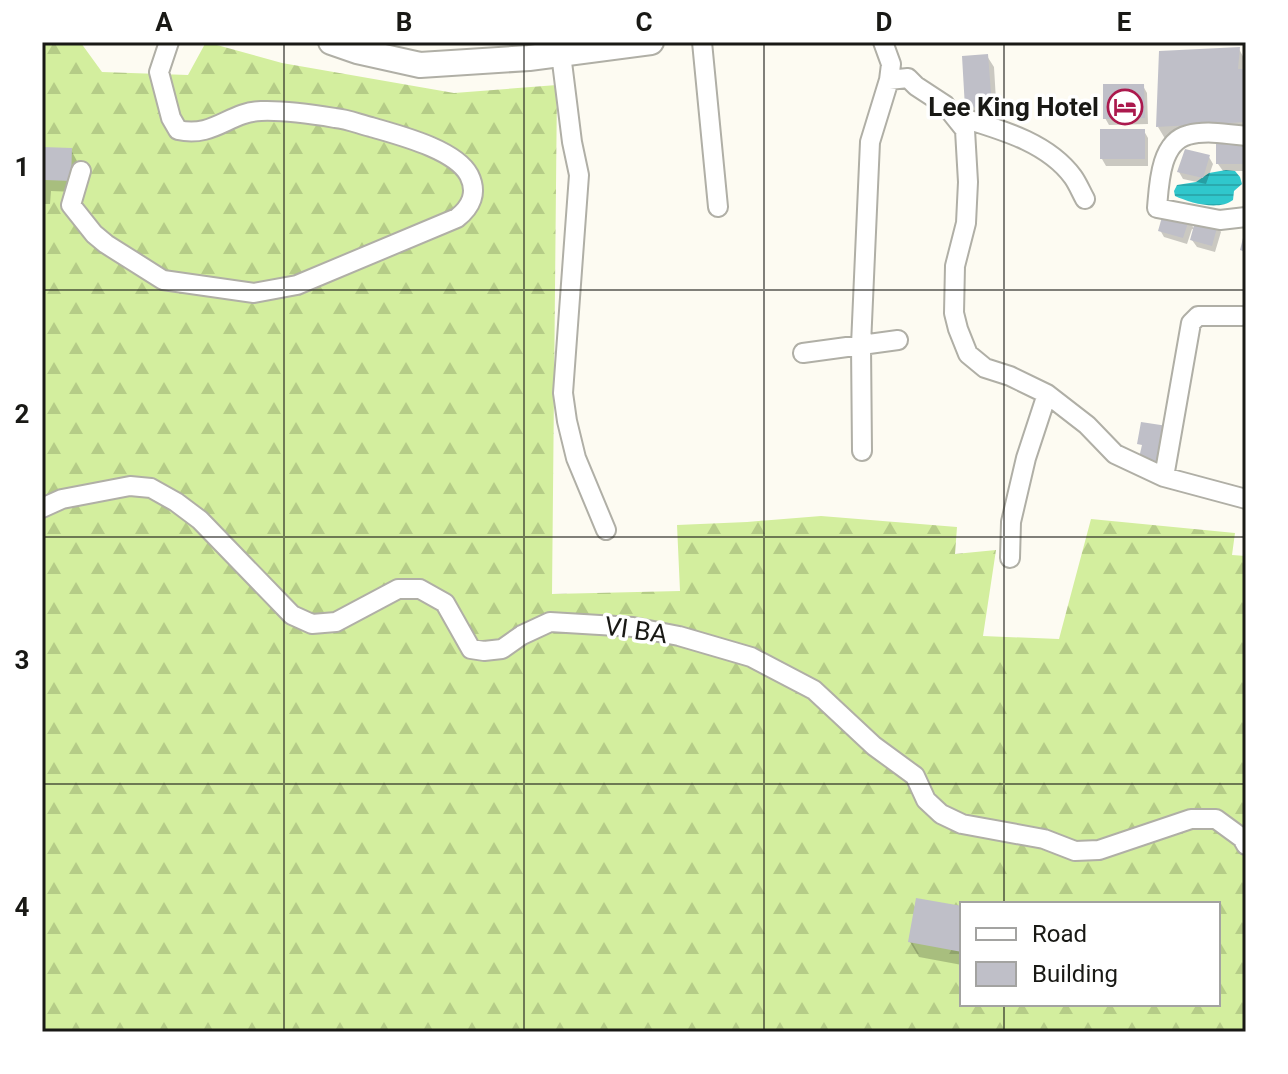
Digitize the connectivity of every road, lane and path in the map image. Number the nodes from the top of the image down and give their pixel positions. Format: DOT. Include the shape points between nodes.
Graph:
graph roads {
  1 [pos="169,42"];
  2 [pos="331,42"];
  3 [pos="651,42"];
  4 [pos="702,42"];
  5 [pos="883,42"];
  6 [pos="529,50"];
  7 [pos="561,54"];
  8 [pos="889,80"];
  9 [pos="953,115"];
  10 [pos="1246,136"];
  11 [pos="81,171"];
  12 [pos="1085,199"];
  13 [pos="718,207"];
  14 [pos="1246,217"];
  15 [pos="1242,316"];
  16 [pos="898,340"];
  17 [pos="861,345"];
  18 [pos="803,353"];
  19 [pos="1047,394"];
  20 [pos="862,451"];
  21 [pos="1164,477"];
  22 [pos="1246,499"];
  23 [pos="42,508"];
  24 [pos="606,530"];
  25 [pos="1010,558"];
  26 [pos="1246,845"];
  1 -- 11 [label="street" via="159,72 178,130 194,133 259,111 338,118 423,143 459,162 470,177 473,196 468,209 297,285 254,293 163,280 106,244 71,205"];
  2 -- 6 [label="main road" via="420,65"];
  3 -- 7 [label="main road"];
  4 -- 13 [label="street"];
  5 -- 8 [label="street" via="891,64"];
  6 -- 7 [label="main road"];
  7 -- 24 [label="street" via="579,175 563,393 576,458"];
  8 -- 9 [label="street" via="908,78"];
  8 -- 17 [label="street" via="870,142"];
  9 -- 12 [label="street" via="1048,153 1072,176"];
  9 -- 19 [label="street" via="965,130 968,182 966,223 955,266 958,329 968,354 985,368"];
  10 -- 14 [label="street" via="1185,135 1162,164 1157,208 1220,220"];
  15 -- 21 [label="street" via="1198,316 1191,323"];
  16 -- 17 [label="street"];
  17 -- 18 [label="street"];
  17 -- 20 [label="street"];
  19 -- 21 [label="street" via="1115,454"];
  19 -- 25 [label="street" via="1011,522"];
  21 -- 22 [label="street"];
  23 -- 26 [label="street, VI BA" via="130,486 151,488 200,520 292,615 312,624 336,622 398,589 420,589 445,603 471,649 502,649 550,622 633,627 751,657 814,690 915,776 926,800 941,814 962,824 1044,839 1075,851 1099,850 1191,819 1216,819"];
}
